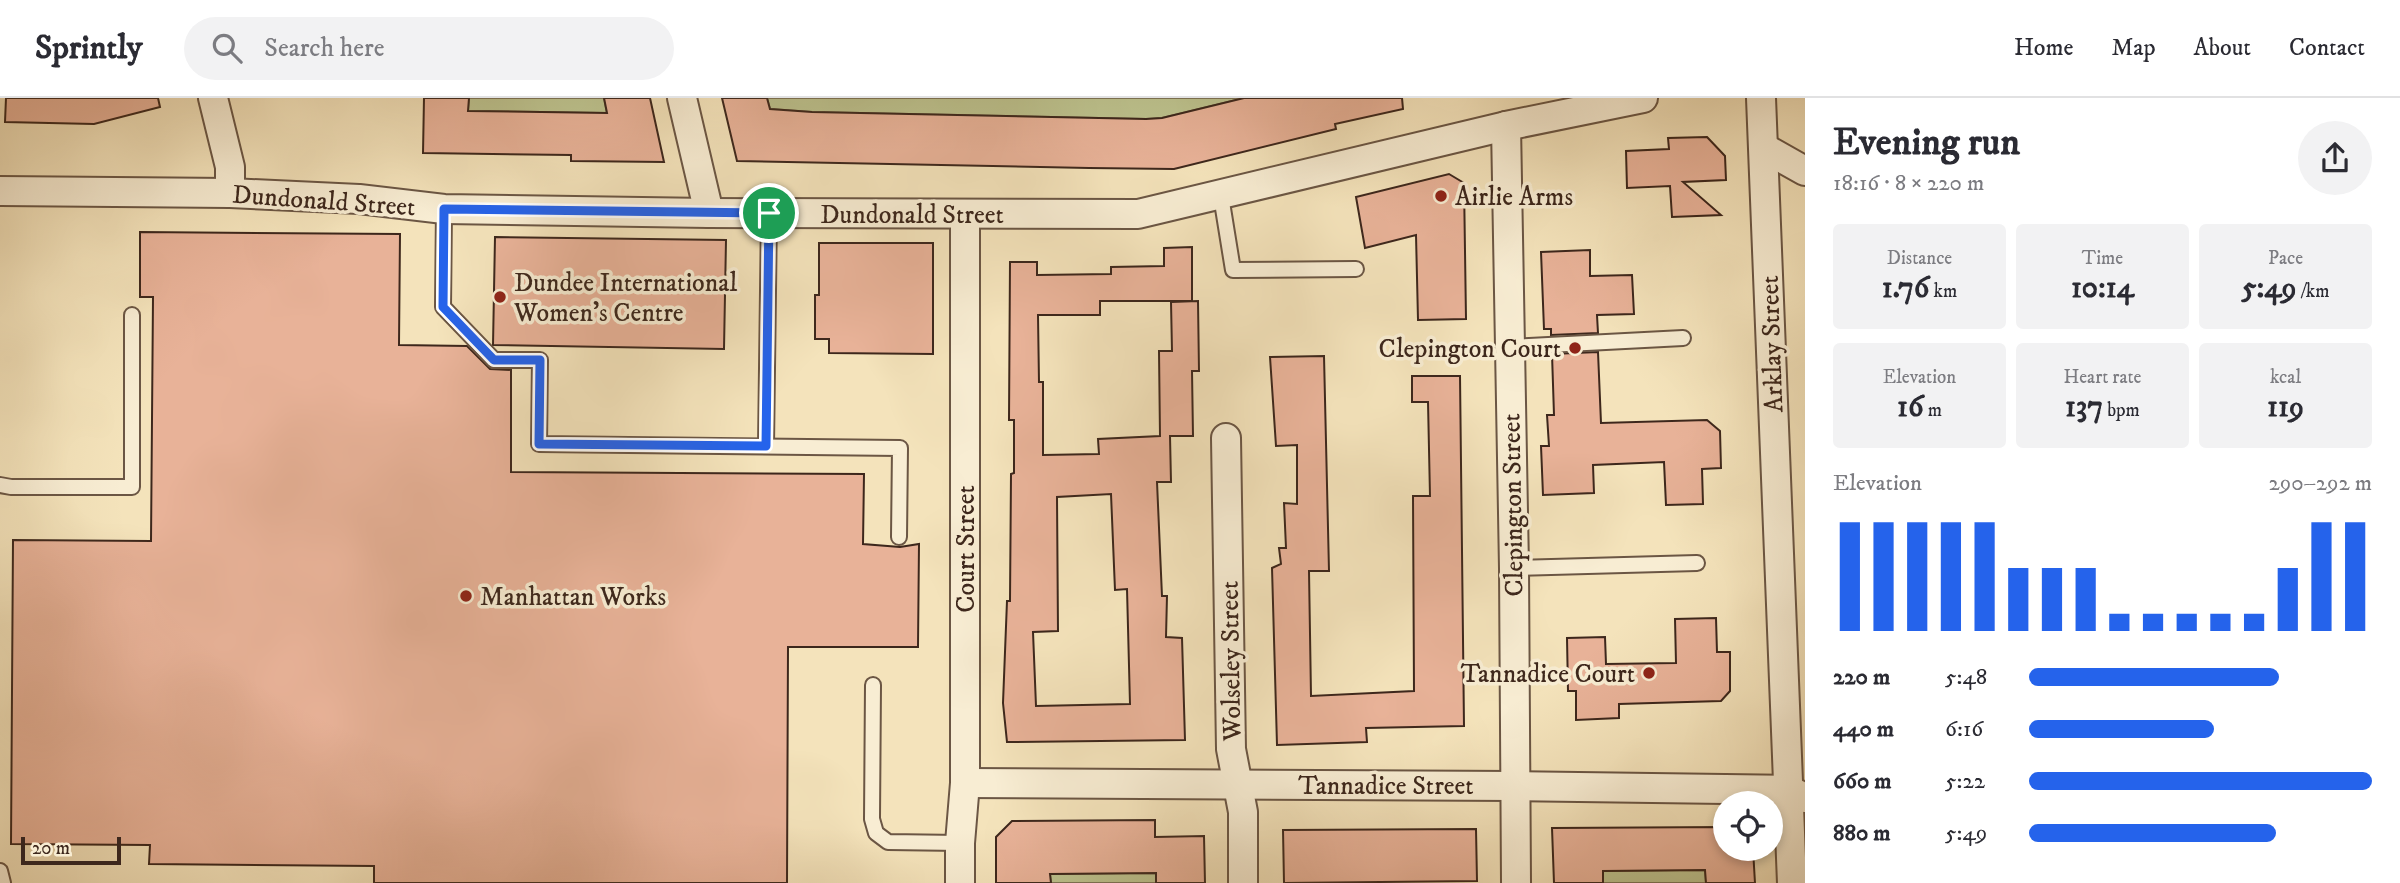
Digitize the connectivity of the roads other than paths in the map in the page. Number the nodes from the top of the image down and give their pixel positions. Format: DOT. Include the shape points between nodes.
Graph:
graph roads {
  1 [pos="213,98"];
  2 [pos="682,98"];
  3 [pos="1643,98"];
  4 [pos="1761,98"];
  5 [pos="1506,126"];
  6 [pos="1764,148"];
  7 [pos="1805,171"];
  8 [pos="0,191"];
  9 [pos="230,193"];
  10 [pos="1221,196"];
  11 [pos="444,209"];
  12 [pos="709,213"];
  13 [pos="769,213"];
  14 [pos="965,214"];
  15 [pos="1356,269"];
  16 [pos="132,315"];
  17 [pos="1683,338"];
  18 [pos="1510,347"];
  19 [pos="1226,438"];
  20 [pos="766,446"];
  21 [pos="0,485"];
  22 [pos="899,537"];
  23 [pos="1697,562"];
  24 [pos="1514,568"];
  25 [pos="873,685"];
  26 [pos="965,783"];
  27 [pos="1238,784"];
  28 [pos="1514,786"];
  29 [pos="1797,794"];
  30 [pos="960,843"];
  31 [pos="0,872"];
  32 [pos="3,883"];
  33 [pos="960,883"];
  34 [pos="1243,883"];
  35 [pos="1516,883"];
  36 [pos="1792,883"];
  1 -- 9 [label="street" via="230,167"];
  2 -- 12 [label="street"];
  3 -- 5 [label="street, Dundonald Street"];
  4 -- 6 [label="street, Arklay Street"];
  5 -- 10 [label="street, Dundonald Street"];
  5 -- 18 [label="street, Clepington Street"];
  6 -- 7 [label="street"];
  6 -- 29 [label="street, Arklay Street"];
  8 -- 9 [label="street, Dundonald Street"];
  9 -- 11 [label="street, Dundonald Street" via="359,199"];
  10 -- 14 [label="street, Dundonald Street" via="1138,214"];
  10 -- 15 [label="lane" via="1233,270"];
  11 -- 12 [label="street, Dundonald Street"];
  11 -- 20 [label="lane" via="443,307 494,360 540,360 539,444"];
  12 -- 13 [label="street, Dundonald Street"];
  13 -- 14 [label="street, Dundonald Street"];
  13 -- 20 [label="lane"];
  14 -- 26 [label="street, Court Street"];
  16 -- 21 [label="lane" via="132,487"];
  17 -- 18 [label="lane"];
  18 -- 24 [label="street, Clepington Street"];
  19 -- 27 [label="street, Wolseley Street" via="1230,748"];
  20 -- 22 [label="lane" via="900,448"];
  23 -- 24 [label="lane"];
  24 -- 28 [label="street, Clepington Street"];
  25 -- 30 [label="lane" via="872,818 876,833 888,842"];
  26 -- 27 [label="street, Tannadice Street"];
  26 -- 30 [label="street, Court Street"];
  27 -- 28 [label="street, Tannadice Street"];
  27 -- 34 [label="street, Wolseley Street" via="1243,812"];
  28 -- 29 [label="street, Tannadice Street"];
  28 -- 35 [label="street, Clepington Street"];
  29 -- 36 [label="street, Arklay Street"];
  30 -- 33 [label="street, Court Street"];
  31 -- 32 [label="lane"];
}
